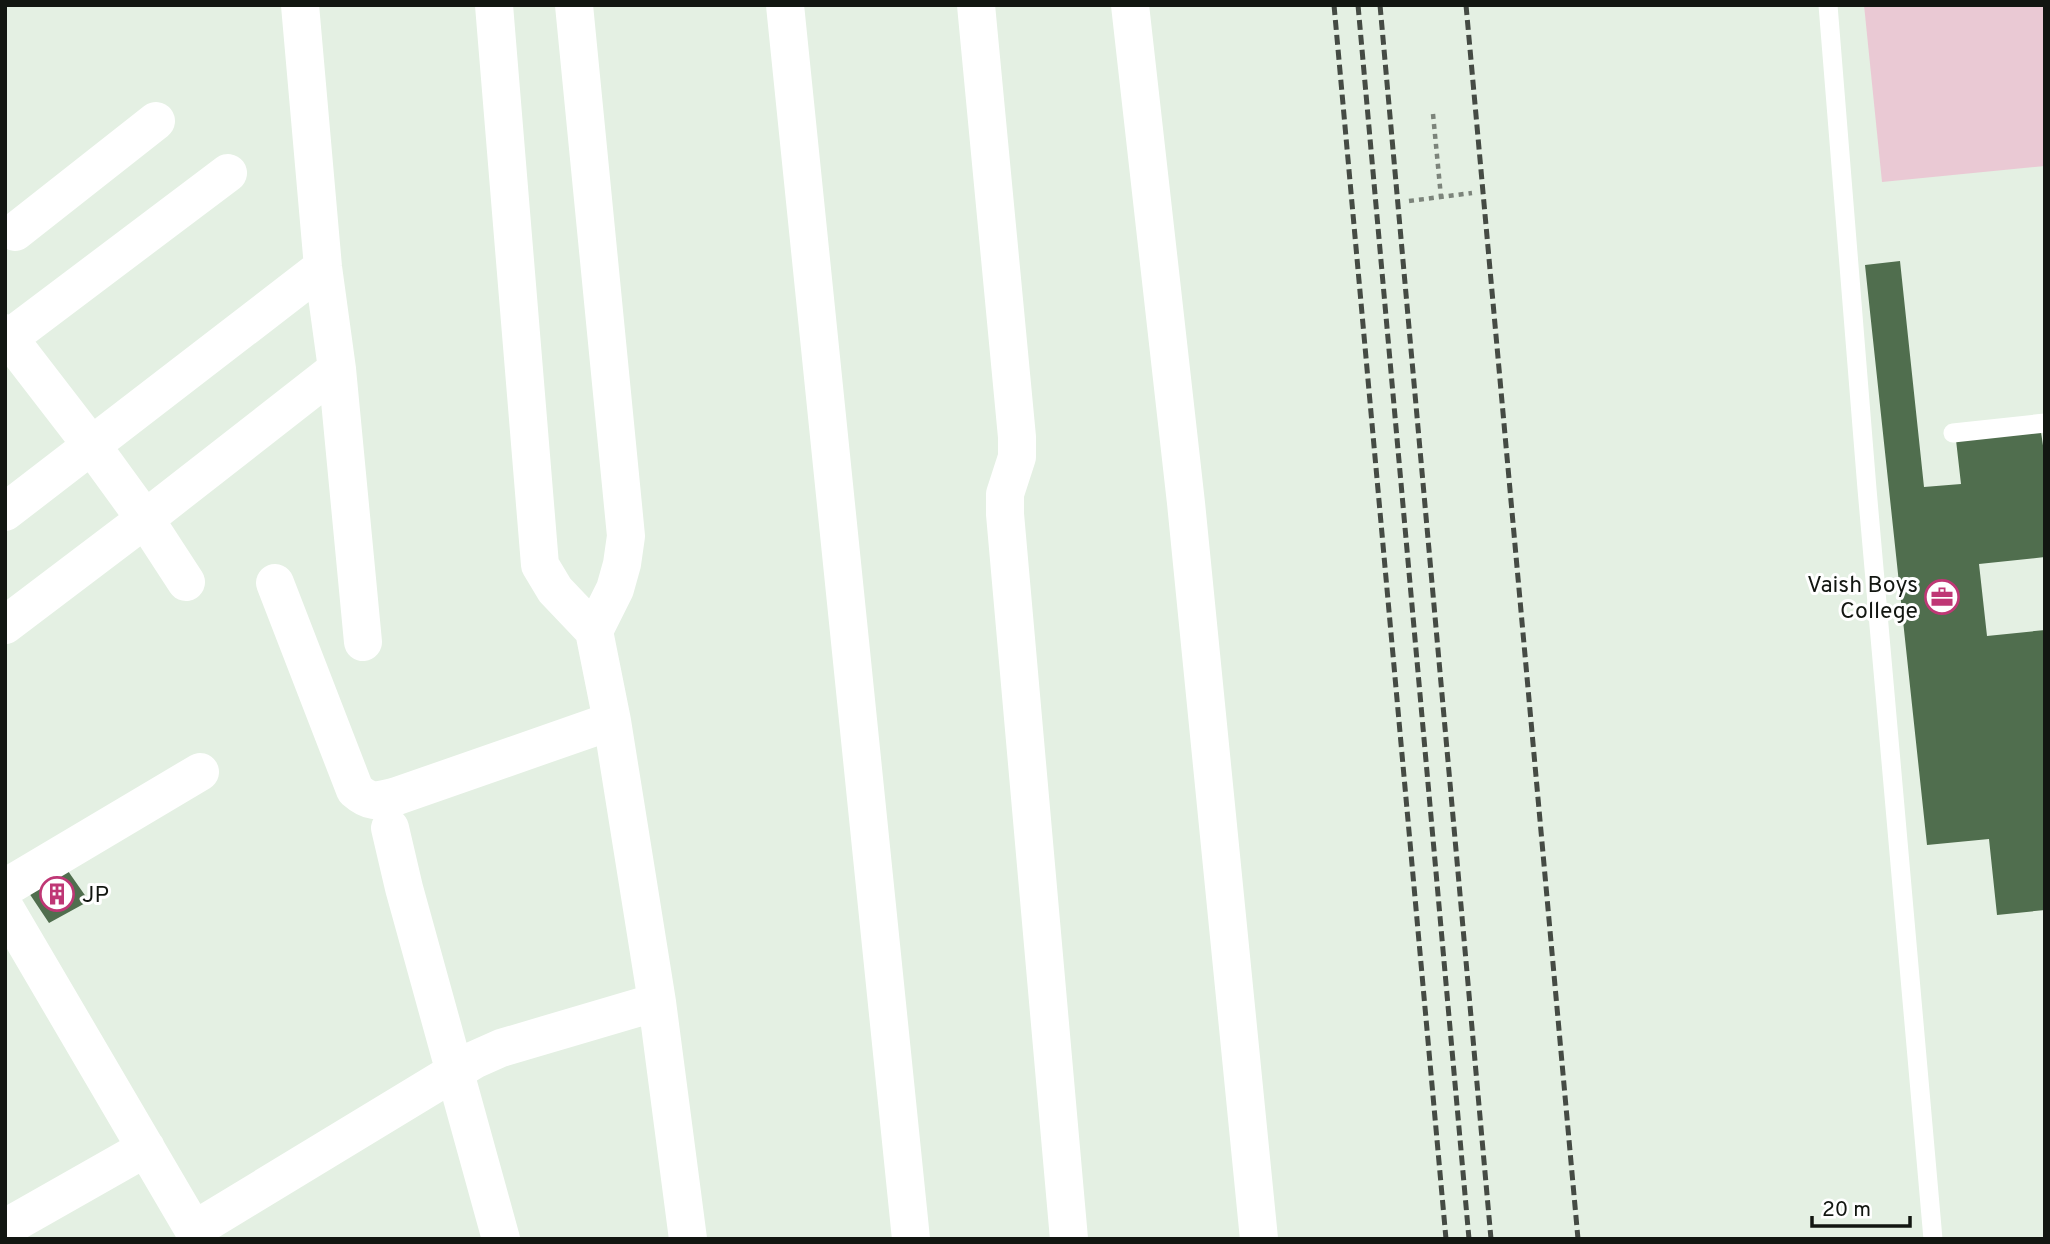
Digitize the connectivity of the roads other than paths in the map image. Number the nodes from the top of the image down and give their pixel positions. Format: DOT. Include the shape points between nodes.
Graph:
graph roads {
  1 [pos="300,5"];
  2 [pos="494,5"];
  3 [pos="574,5"];
  4 [pos="785,5"];
  5 [pos="976,5"];
  6 [pos="1130,5"];
  7 [pos="1828,5"];
  8 [pos="156,121"];
  9 [pos="228,173"];
  10 [pos="9,230"];
  11 [pos="323,267"];
  12 [pos="7,335"];
  13 [pos="337,369"];
  14 [pos="2045,423"];
  15 [pos="1953,433"];
  16 [pos="92,446"];
  17 [pos="5,512"];
  18 [pos="145,519"];
  19 [pos="186,582"];
  20 [pos="275,583"];
  21 [pos="5,625"];
  22 [pos="594,631"];
  23 [pos="363,642"];
  24 [pos="612,721"];
  25 [pos="200,772"];
  26 [pos="390,828"];
  27 [pos="5,888"];
  28 [pos="5,908"];
  29 [pos="657,1002"];
  30 [pos="454,1072"];
  31 [pos="146,1148"];
  32 [pos="5,1228"];
  33 [pos="196,1235"];
  34 [pos="500,1239"];
  35 [pos="688,1239"];
  36 [pos="911,1239"];
  37 [pos="1069,1239"];
  38 [pos="1259,1239"];
  39 [pos="1933,1239"];
  1 -- 11 [label="street"];
  2 -- 22 [label="street" via="540,565 555,590"];
  3 -- 22 [label="street" via="626,536 615,589"];
  4 -- 36 [label="street"];
  5 -- 37 [label="street" via="1017,437 1005,514"];
  6 -- 38 [label="street"];
  7 -- 39 [label="lane"];
  8 -- 10 [label="street"];
  9 -- 12 [label="street"];
  11 -- 13 [label="street"];
  11 -- 16 [label="street"];
  12 -- 16 [label="street"];
  13 -- 18 [label="street"];
  13 -- 23 [label="street"];
  14 -- 15 [label="lane"];
  16 -- 17 [label="street"];
  16 -- 18 [label="street"];
  18 -- 19 [label="street"];
  18 -- 21 [label="street"];
  20 -- 24 [label="street" via="355,790 365,799 397,796"];
  22 -- 24 [label="street"];
  24 -- 29 [label="street"];
  25 -- 27 [label="street"];
  26 -- 30 [label="street"];
  28 -- 31 [label="street"];
  29 -- 30 [label="street" via="501,1048"];
  29 -- 35 [label="street"];
  30 -- 33 [label="street"];
  30 -- 34 [label="street"];
  31 -- 32 [label="street"];
  31 -- 33 [label="street"];
}
